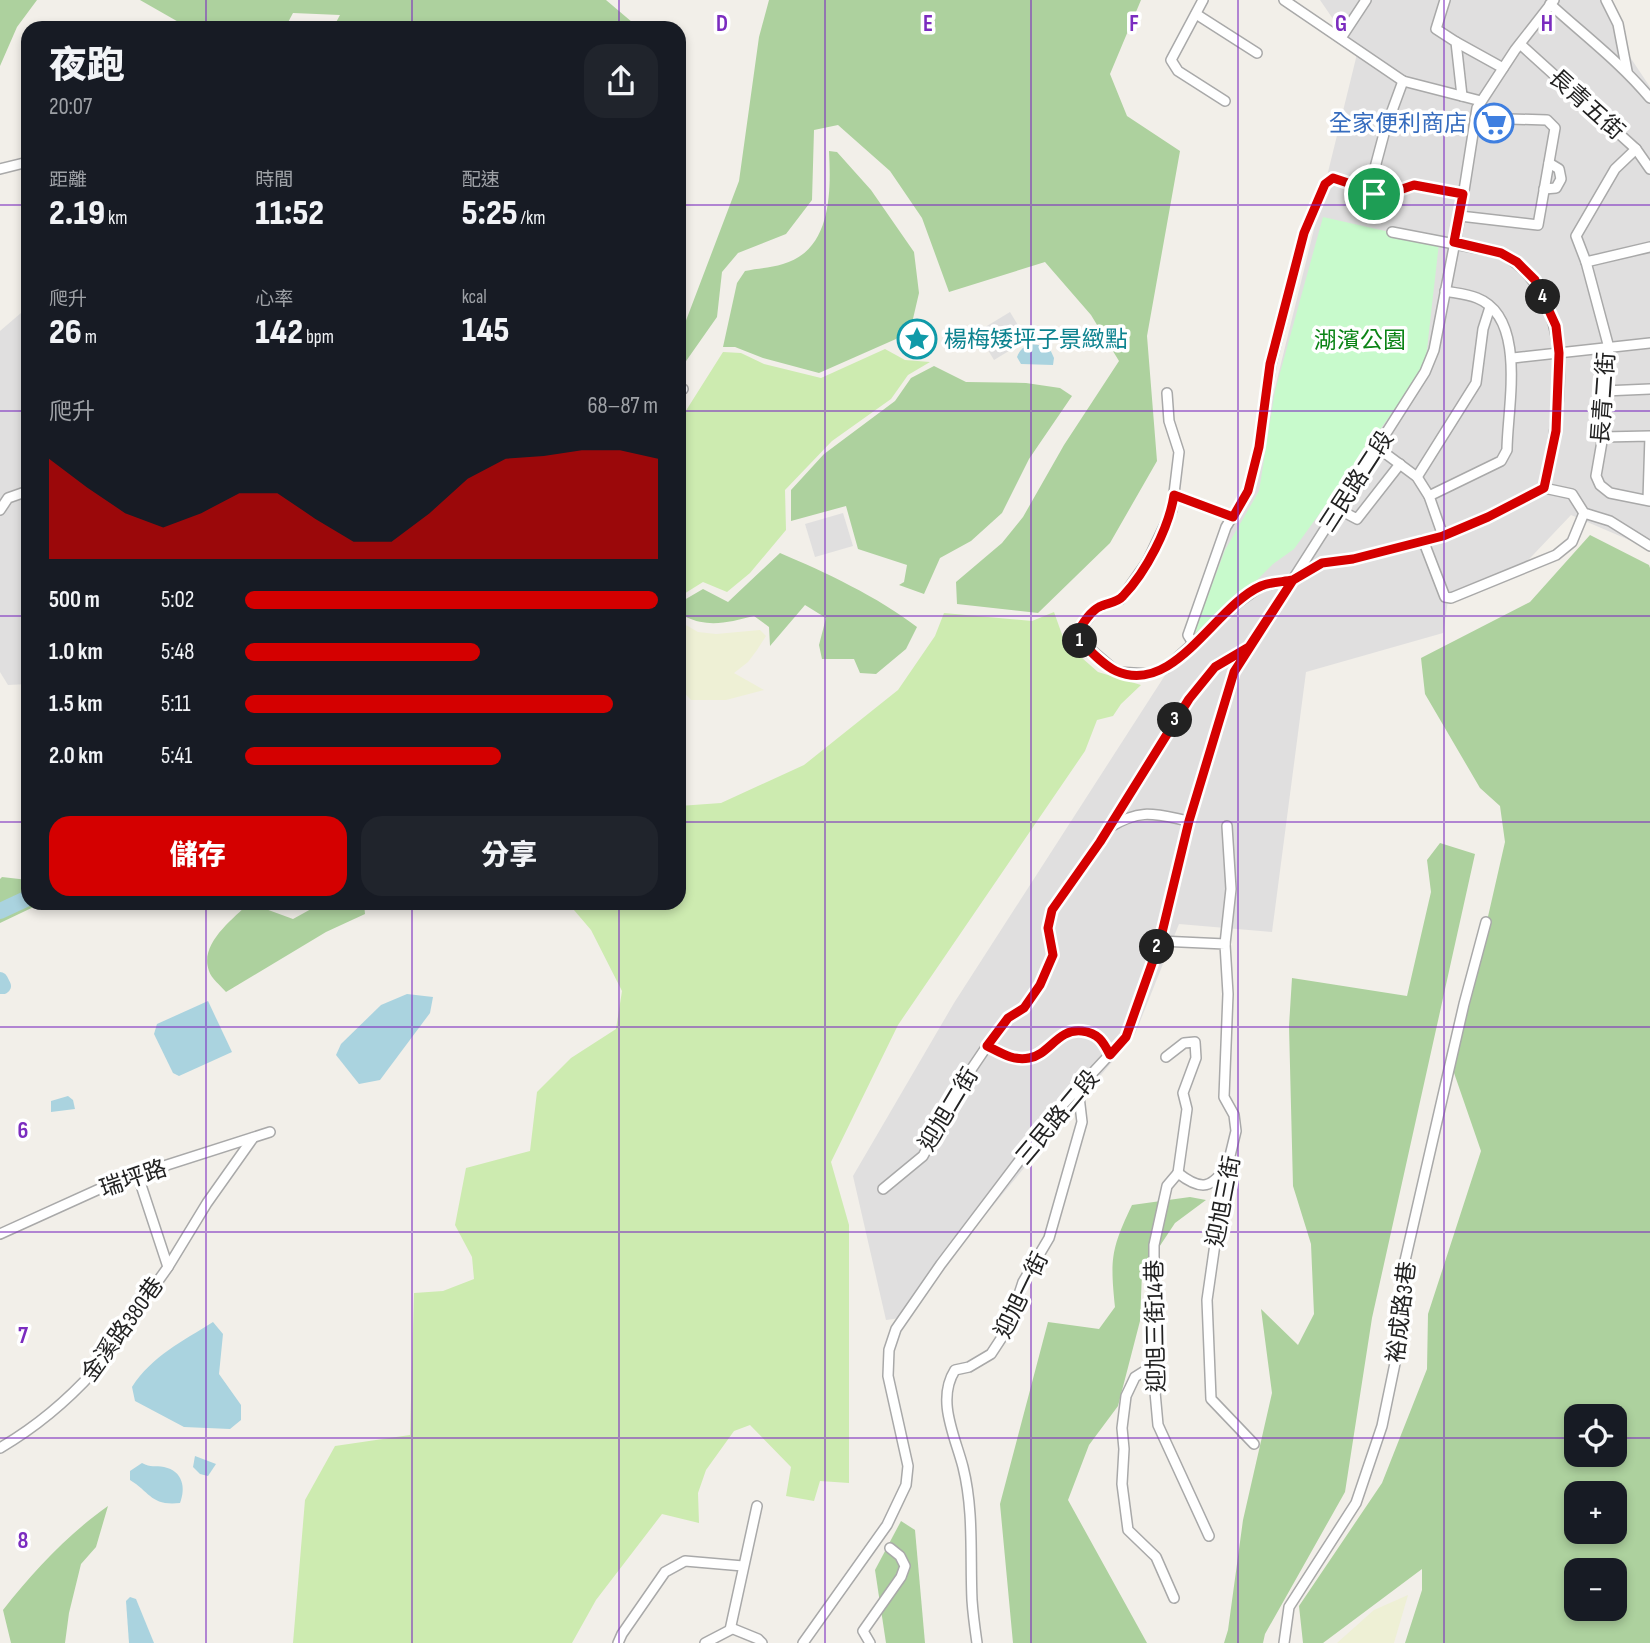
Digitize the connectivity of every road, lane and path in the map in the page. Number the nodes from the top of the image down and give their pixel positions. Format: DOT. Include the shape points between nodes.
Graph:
graph roads {
  1 [pos="1203,0"];
  2 [pos="1284,0"];
  3 [pos="1366,0"];
  4 [pos="1445,0"];
  5 [pos="1606,0"];
  6 [pos="1552,2"];
  7 [pos="1196,14"];
  8 [pos="1341,38"];
  9 [pos="1456,42"];
  10 [pos="1520,44"];
  11 [pos="1257,52"];
  12 [pos="1503,68"];
  13 [pos="1627,71"];
  14 [pos="1404,81"];
  15 [pos="1462,96"];
  16 [pos="1650,98"];
  17 [pos="1225,101"];
  18 [pos="1482,101"];
  19 [pos="1475,118"];
  20 [pos="1636,149"];
  21 [pos="1549,163"];
  22 [pos="21,164"];
  23 [pos="1650,169"];
  24 [pos="0,170"];
  25 [pos="1544,189"];
  26 [pos="1369,190"];
  27 [pos="1463,194"];
  28 [pos="1460,216"];
  29 [pos="1392,232"];
  30 [pos="1454,242"];
  31 [pos="1650,247"];
  32 [pos="1586,262"];
  33 [pos="1445,290"];
  34 [pos="1490,307"];
  35 [pos="1650,343"];
  36 [pos="1609,348"];
  37 [pos="1559,353"];
  38 [pos="1513,358"];
  39 [pos="1650,389"];
  40 [pos="1604,391"];
  41 [pos="1167,393"];
  42 [pos="1650,436"];
  43 [pos="1603,437"];
  44 [pos="1378,448"];
  45 [pos="1400,464"];
  46 [pos="1649,475"];
  47 [pos="1417,477"];
  48 [pos="1544,488"];
  49 [pos="21,493"];
  50 [pos="1174,495"];
  51 [pos="1429,496"];
  52 [pos="1649,500"];
  53 [pos="1338,509"];
  54 [pos="0,510"];
  55 [pos="1584,513"];
  56 [pos="1233,517"];
  57 [pos="1443,536"];
  58 [pos="1423,540"];
  59 [pos="1650,545"];
  60 [pos="1293,580"];
  61 [pos="1194,643"];
  62 [pos="1249,647"];
  63 [pos="1189,821"];
  64 [pos="1227,826"];
  65 [pos="1109,828"];
  66 [pos="1486,922"];
  67 [pos="1160,941"];
  68 [pos="1225,944"];
  69 [pos="987,1046"];
  70 [pos="1110,1055"];
  71 [pos="1166,1057"];
  72 [pos="1078,1088"];
  73 [pos="270,1132"];
  74 [pos="253,1138"];
  75 [pos="1228,1164"];
  76 [pos="1178,1173"];
  77 [pos="138,1176"];
  78 [pos="883,1189"];
  79 [pos="0,1234"];
  80 [pos="168,1267"];
  81 [pos="1154,1365"];
  82 [pos="1254,1444"];
  83 [pos="0,1448"];
  84 [pos="757,1506"];
  85 [pos="1209,1536"];
  86 [pos="890,1548"];
  87 [pos="743,1566"];
  88 [pos="1174,1598"];
  89 [pos="731,1628"];
  90 [pos="618,1643"];
  91 [pos="705,1643"];
  92 [pos="762,1643"];
  93 [pos="803,1643"];
  94 [pos="870,1643"];
  95 [pos="977,1643"];
  96 [pos="1284,1643"];
  1 -- 7 [label="street"];
  2 -- 8 [label="street"];
  3 -- 8 [label="street"];
  4 -- 9 [label="street" via="1436,29"];
  5 -- 13 [label="street" via="1618,24"];
  6 -- 10 [label="street, 三民路二段"];
  6 -- 13 [label="street"];
  7 -- 11 [label="street"];
  7 -- 17 [label="street" via="1171,60 1178,71"];
  8 -- 14 [label="street"];
  9 -- 12 [label="street"];
  9 -- 15 [label="street"];
  10 -- 12 [label="street, 三民路二段"];
  10 -- 20 [label="street, 長青五街"];
  12 -- 18 [label="street, 三民路二段"];
  13 -- 16 [label="street"];
  14 -- 15 [label="street"];
  14 -- 26 [label="street"];
  15 -- 18 [label="street"];
  18 -- 19 [label="street, 三民路二段"];
  19 -- 21 [label="street" via="1547,120 1555,128"];
  19 -- 27 [label="street, 三民路二段"];
  20 -- 23 [label="street, 長青五街"];
  20 -- 32 [label="street, 長青二街" via="1615,169 1576,236"];
  21 -- 25 [label="street"];
  21 -- 25 [label="street" via="1559,169 1561,179 1556,188"];
  22 -- 24 [label="street"];
  25 -- 28 [label="street" via="1538,225"];
  26 -- 27 [label="street" via="1382,196 1414,185"];
  26 -- 56 [label="street" via="1333,178 1325,184 1304,233 1270,364 1259,447 1248,491"];
  27 -- 28 [label="street, 三民路二段"];
  28 -- 30 [label="street, 三民路二段"];
  29 -- 30 [label="street"];
  30 -- 33 [label="street, 三民路二段"];
  30 -- 37 [label="street" via="1501,253 1535,280 1556,326"];
  31 -- 32 [label="street"];
  32 -- 36 [label="street, 長青二街"];
  33 -- 34 [label="street" via="1478,298"];
  33 -- 44 [label="street, 三民路二段" via="1434,350 1425,372"];
  34 -- 38 [label="street" via="1505,328"];
  34 -- 47 [label="street" via="1476,383"];
  35 -- 36 [label="street"];
  36 -- 37 [label="street"];
  36 -- 40 [label="street, 長青二街"];
  37 -- 38 [label="street"];
  37 -- 48 [label="street" via="1556,431"];
  38 -- 51 [label="street" via="1507,450 1501,461"];
  39 -- 40 [label="street"];
  40 -- 43 [label="street, 長青二街"];
  41 -- 50 [label="street" via="1169,421 1179,452"];
  42 -- 43 [label="street"];
  42 -- 46 [label="street"];
  43 -- 52 [label="street, 長青二街" via="1596,476 1600,485 1609,493"];
  44 -- 45 [label="street"];
  44 -- 53 [label="street, 三民路二段"];
  45 -- 47 [label="street"];
  45 -- 53 [label="street" via="1357,519"];
  46 -- 52 [label="street"];
  47 -- 51 [label="street"];
  48 -- 55 [label="street" via="1572,494"];
  48 -- 57 [label="street"];
  49 -- 54 [label="street" via="8,498"];
  50 -- 56 [label="street"];
  50 -- 61 [label="street" via="1162,534 1122,599 1096,608 1075,636 1110,667 1134,674 1166,668"];
  51 -- 57 [label="street"];
  53 -- 60 [label="street, 三民路二段"];
  55 -- 58 [label="street" via="1572,542 1556,555 1451,598 1445,597"];
  55 -- 59 [label="street" via="1610,521"];
  56 -- 61 [label="street" via="1188,635"];
  57 -- 58 [label="street"];
  58 -- 60 [label="street" via="1322,563"];
  60 -- 61 [label="street" via="1261,586"];
  60 -- 62 [label="street, 三民路二段"];
  62 -- 63 [label="street, 三民路二段" via="1234,672"];
  62 -- 65 [label="street, 迎旭二街" via="1215,667 1189,699"];
  63 -- 65 [label="street" via="1149,814 1129,816"];
  63 -- 67 [label="street, 三民路二段"];
  64 -- 68 [label="street, 迎旭三街" via="1231,889"];
  65 -- 69 [label="street, 迎旭二街" via="1052,910 1048,928 1053,955 1040,985"];
  66 -- 96 [label="street, 裕成路3巷" via="1401,1278 1399,1345 1382,1426 1356,1503 1289,1607"];
  67 -- 68 [label="street"];
  67 -- 70 [label="street, 三民路二段" via="1126,1037"];
  68 -- 75 [label="street, 迎旭三街" via="1224,1097 1236,1131"];
  69 -- 70 [label="street" via="1015,1060 1033,1058 1062,1035 1090,1032 1101,1038"];
  69 -- 78 [label="street, 迎旭二街" via="923,1156"];
  70 -- 72 [label="street, 三民路二段"];
  71 -- 76 [label="street" via="1184,1043 1195,1042 1196,1058 1183,1093 1187,1109"];
  72 -- 93 [label="street, 三民路二段" via="896,1329 888,1376 908,1465 906,1485 887,1525"];
  72 -- 95 [label="street, 迎旭一街" via="1082,1122 1049,1238 1023,1282 1008,1328 991,1354 955,1370 948,1380 948,1415 971,1505"];
  73 -- 74 [label="street, 瑞坪路"];
  74 -- 77 [label="street, 瑞坪路"];
  74 -- 80 [label="street"];
  75 -- 76 [label="street" via="1208,1186 1192,1184"];
  75 -- 82 [label="street, 迎旭三街" via="1230,1182 1218,1223 1207,1300 1211,1399"];
  76 -- 81 [label="street, 迎旭三街14巷" via="1167,1186 1154,1245"];
  77 -- 79 [label="street, 瑞坪路" via="117,1181"];
  77 -- 80 [label="street, 金溪路380巷"];
  80 -- 83 [label="street, 金溪路380巷" via="82,1385 29,1431"];
  81 -- 85 [label="street, 迎旭三街14巷" via="1158,1425"];
  81 -- 88 [label="street" via="1135,1377 1126,1396 1122,1484 1128,1530 1156,1557"];
  84 -- 87 [label="street"];
  86 -- 94 [label="street" via="905,1566 863,1631"];
  87 -- 89 [label="street"];
  87 -- 90 [label="street" via="685,1561 665,1572"];
  89 -- 91 [label="street"];
  89 -- 92 [label="street"];
}
